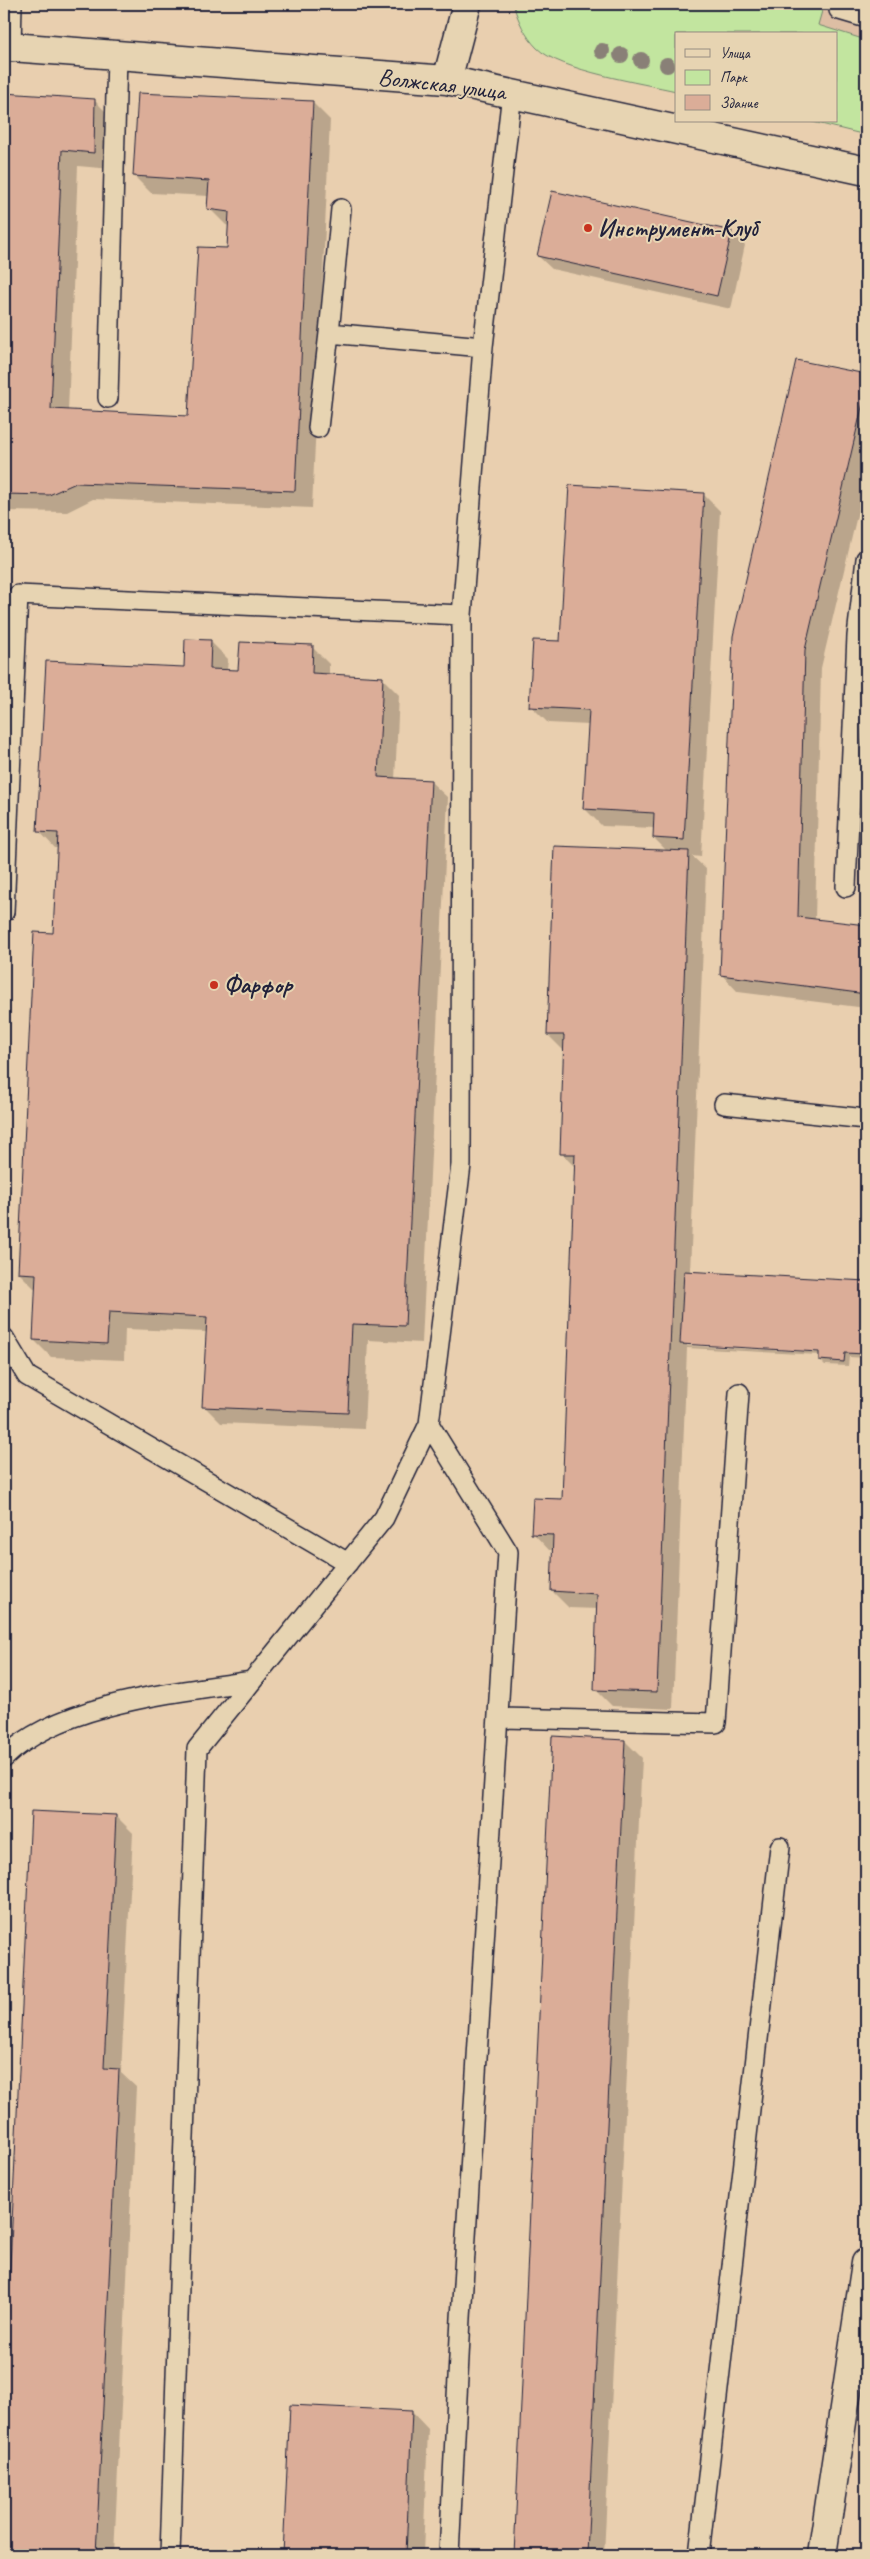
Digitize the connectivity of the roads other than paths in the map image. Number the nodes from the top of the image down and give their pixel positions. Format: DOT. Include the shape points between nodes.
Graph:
graph roads {
  1 [pos="12,4"];
  2 [pos="467,4"];
  3 [pos="840,4"];
  4 [pos="866,18"];
  5 [pos="11,47"];
  6 [pos="117,56"];
  7 [pos="447,80"];
  8 [pos="512,93"];
  9 [pos="866,171"];
  10 [pos="341,208"];
  11 [pos="329,334"];
  12 [pos="483,347"];
  13 [pos="108,398"];
  14 [pos="318,428"];
  15 [pos="866,559"];
  16 [pos="462,616"];
  17 [pos="846,886"];
  18 [pos="4,912"];
  19 [pos="724,1104"];
  20 [pos="866,1119"];
  21 [pos="4,1338"];
  22 [pos="739,1393"];
  23 [pos="429,1424"];
  24 [pos="348,1563"];
  25 [pos="252,1681"];
  26 [pos="498,1718"];
  27 [pos="4,1758"];
  28 [pos="780,1847"];
  29 [pos="866,2263"];
  30 [pos="170,2555"];
  31 [pos="449,2555"];
  32 [pos="699,2555"];
  33 [pos="822,2555"];
  1 -- 5 [label="lane"];
  2 -- 7 [label="street"];
  3 -- 4 [label="lane" via="838,10"];
  5 -- 6 [label="street, Волжская улица"];
  6 -- 7 [label="street, Волжская улица"];
  6 -- 13 [label="lane"];
  7 -- 8 [label="street, Волжская улица"];
  8 -- 9 [label="street, Волжская улица"];
  8 -- 12 [label="lane"];
  10 -- 11 [label="lane"];
  11 -- 12 [label="lane"];
  11 -- 14 [label="lane"];
  12 -- 16 [label="lane"];
  15 -- 17 [label="lane" via="857,636"];
  16 -- 18 [label="lane" via="18,595"];
  16 -- 23 [label="lane" via="461,1165"];
  19 -- 20 [label="lane"];
  21 -- 24 [label="lane" via="27,1376"];
  22 -- 26 [label="lane" via="716,1723"];
  23 -- 24 [label="lane" via="384,1518"];
  23 -- 26 [label="lane" via="508,1552"];
  24 -- 25 [label="lane"];
  25 -- 27 [label="lane" via="149,1696 71,1718 18,1744"];
  25 -- 30 [label="lane" via="197,1749"];
  26 -- 31 [label="lane"];
  28 -- 32 [label="lane"];
  29 -- 33 [label="street"];
}
